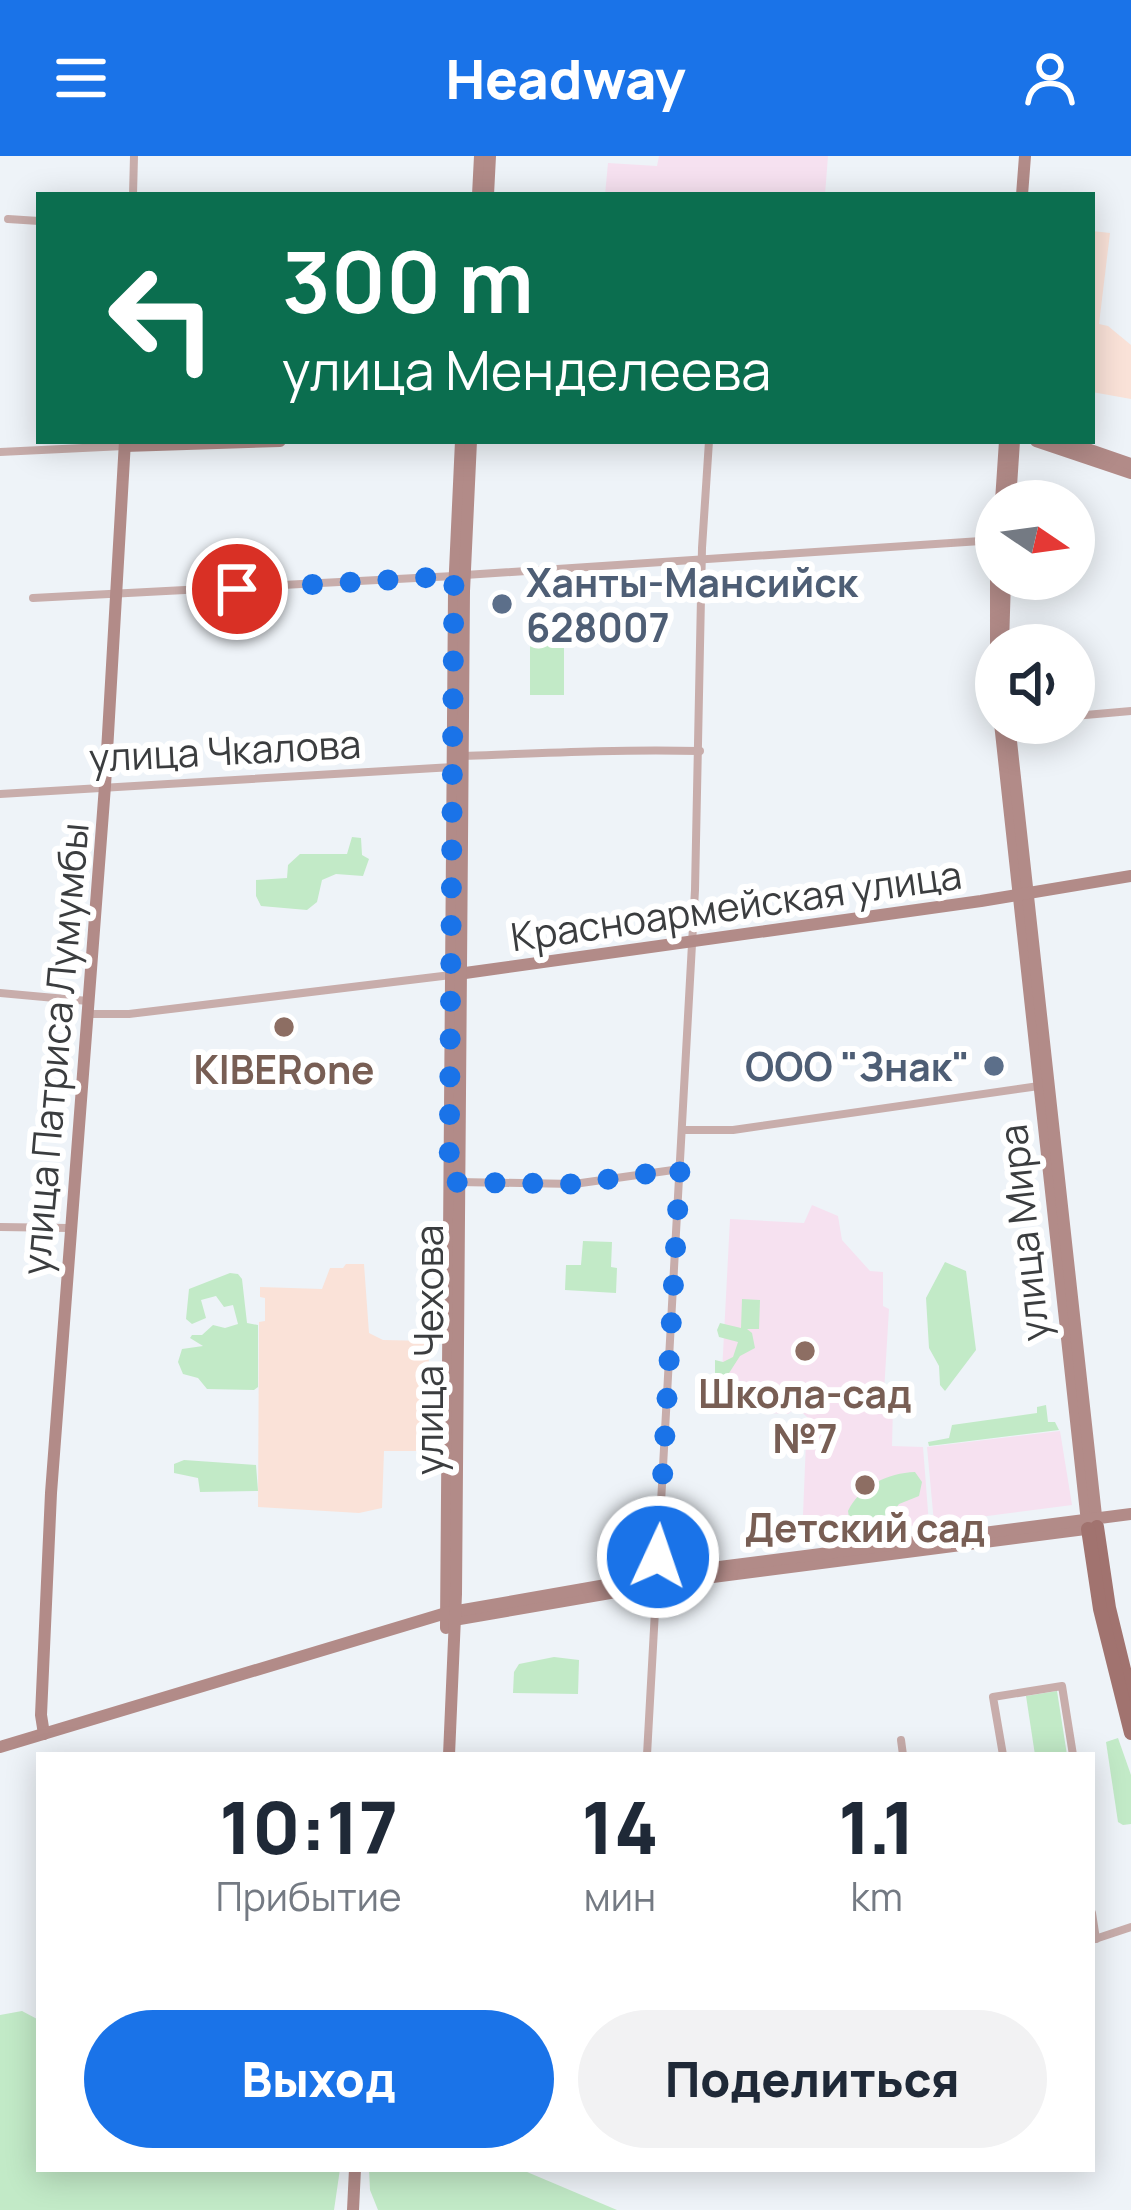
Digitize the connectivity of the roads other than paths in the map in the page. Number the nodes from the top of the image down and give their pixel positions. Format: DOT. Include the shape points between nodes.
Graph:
graph roads {
  1 [pos="134,156"];
  2 [pos="481,156"];
  3 [pos="490,156"];
  4 [pos="1029,156"];
  5 [pos="133,192"];
  6 [pos="478,192"];
  7 [pos="488,192"];
  8 [pos="1026,192"];
  9 [pos="8,219"];
  10 [pos="36,221"];
  11 [pos="125,444"];
  12 [pos="461,444"];
  13 [pos="471,444"];
  14 [pos="710,444"];
  15 [pos="1010,444"];
  16 [pos="1010,444"];
  17 [pos="1045,444"];
  18 [pos="1073,444"];
  19 [pos="0,452"];
  20 [pos="1131,464"];
  21 [pos="1131,473"];
  22 [pos="1004,480"];
  23 [pos="1010,480"];
  24 [pos="975,541"];
  25 [pos="702,560"];
  26 [pos="459,576"];
  27 [pos="118,596"];
  28 [pos="33,598"];
  29 [pos="1131,711"];
  30 [pos="1095,714"];
  31 [pos="1003,744"];
  32 [pos="1011,744"];
  33 [pos="700,751"];
  34 [pos="458,762"];
  35 [pos="105,786"];
  36 [pos="0,794"];
  37 [pos="1131,876"];
  38 [pos="1023,894"];
  39 [pos="692,940"];
  40 [pos="456,974"];
  41 [pos="0,993"];
  42 [pos="89,1008"];
  43 [pos="1044,1085"];
  44 [pos="682,1130"];
  45 [pos="680,1169"];
  46 [pos="454,1182"];
  47 [pos="0,1227"];
  48 [pos="69,1228"];
  49 [pos="1131,1518"];
  50 [pos="1092,1523"];
  51 [pos="657,1580"];
  52 [pos="450,1616"];
  53 [pos="1131,1698"];
  54 [pos="1131,1733"];
  55 [pos="44,1734"];
  56 [pos="901,1740"];
  57 [pos="0,1747"];
  58 [pos="447,1752"];
  59 [pos="647,1752"];
  60 [pos="903,1752"];
  61 [pos="1002,1752"];
  62 [pos="1073,1752"];
  63 [pos="1131,1927"];
  64 [pos="1095,1940"];
  65 [pos="356,2172"];
  66 [pos="353,2210"];
  1 -- 5 [label="street"];
  2 -- 6 [label="main road"];
  3 -- 7 [label="main road"];
  4 -- 8 [label="main road"];
  9 -- 10 [label="street"];
  11 -- 19 [label="street"];
  11 -- 27 [label="main road, улица Патриса Лумумбы"];
  12 -- 26 [label="main road, улица Чехова"];
  13 -- 26 [label="main road, улица Чехова"];
  14 -- 25 [label="street"];
  15 -- 22 [label="main road"];
  16 -- 23 [label="main road"];
  17 -- 21 [label="main road"];
  18 -- 20 [label="main road"];
  24 -- 25 [label="street"];
  25 -- 26 [label="street"];
  25 -- 33 [label="street"];
  26 -- 27 [label="street"];
  26 -- 34 [label="main road, улица Чехова"];
  27 -- 28 [label="street"];
  27 -- 35 [label="main road, улица Патриса Лумумбы"];
  29 -- 30 [label="street"];
  31 -- 38 [label="main road, улица Мира"];
  32 -- 38 [label="main road, улица Мира"];
  33 -- 34 [label="street, улица Чкалова"];
  33 -- 39 [label="street"];
  34 -- 35 [label="street, улица Чкалова"];
  34 -- 40 [label="main road, улица Чехова"];
  35 -- 36 [label="street, улица Чкалова"];
  35 -- 42 [label="main road, улица Патриса Лумумбы"];
  37 -- 38 [label="main road, Красноармейская улица"];
  38 -- 39 [label="main road, Красноармейская улица"];
  38 -- 43 [label="main road, улица Мира"];
  39 -- 40 [label="main road, Красноармейская улица"];
  39 -- 44 [label="street"];
  40 -- 42 [label="street, Красноармейская улица" via="129,1014"];
  40 -- 46 [label="main road, улица Чехова"];
  41 -- 42 [label="street, Красноармейская улица"];
  42 -- 48 [label="main road, улица Патриса Лумумбы"];
  43 -- 44 [label="street" via="733,1130"];
  43 -- 50 [label="main road, улица Мира"];
  44 -- 45 [label="street"];
  45 -- 46 [label="street" via="574,1184"];
  45 -- 51 [label="street"];
  46 -- 52 [label="main road, улица Чехова"];
  47 -- 48 [label="street"];
  48 -- 55 [label="main road, улица Патриса Лумумбы"];
  49 -- 50 [label="main road"];
  50 -- 51 [label="main road"];
  50 -- 53 [label="main road, улица Мира"];
  50 -- 54 [label="main road, улица Мира" via="1100,1610"];
  51 -- 52 [label="main road"];
  51 -- 59 [label="street"];
  52 -- 55 [label="main road"];
  52 -- 58 [label="main road, улица Чехова"];
  55 -- 57 [label="main road"];
  56 -- 60 [label="street"];
  61 -- 62 [label="street" via="993,1697 1062,1686"];
  63 -- 64 [label="street"];
  65 -- 66 [label="main road"];
}
